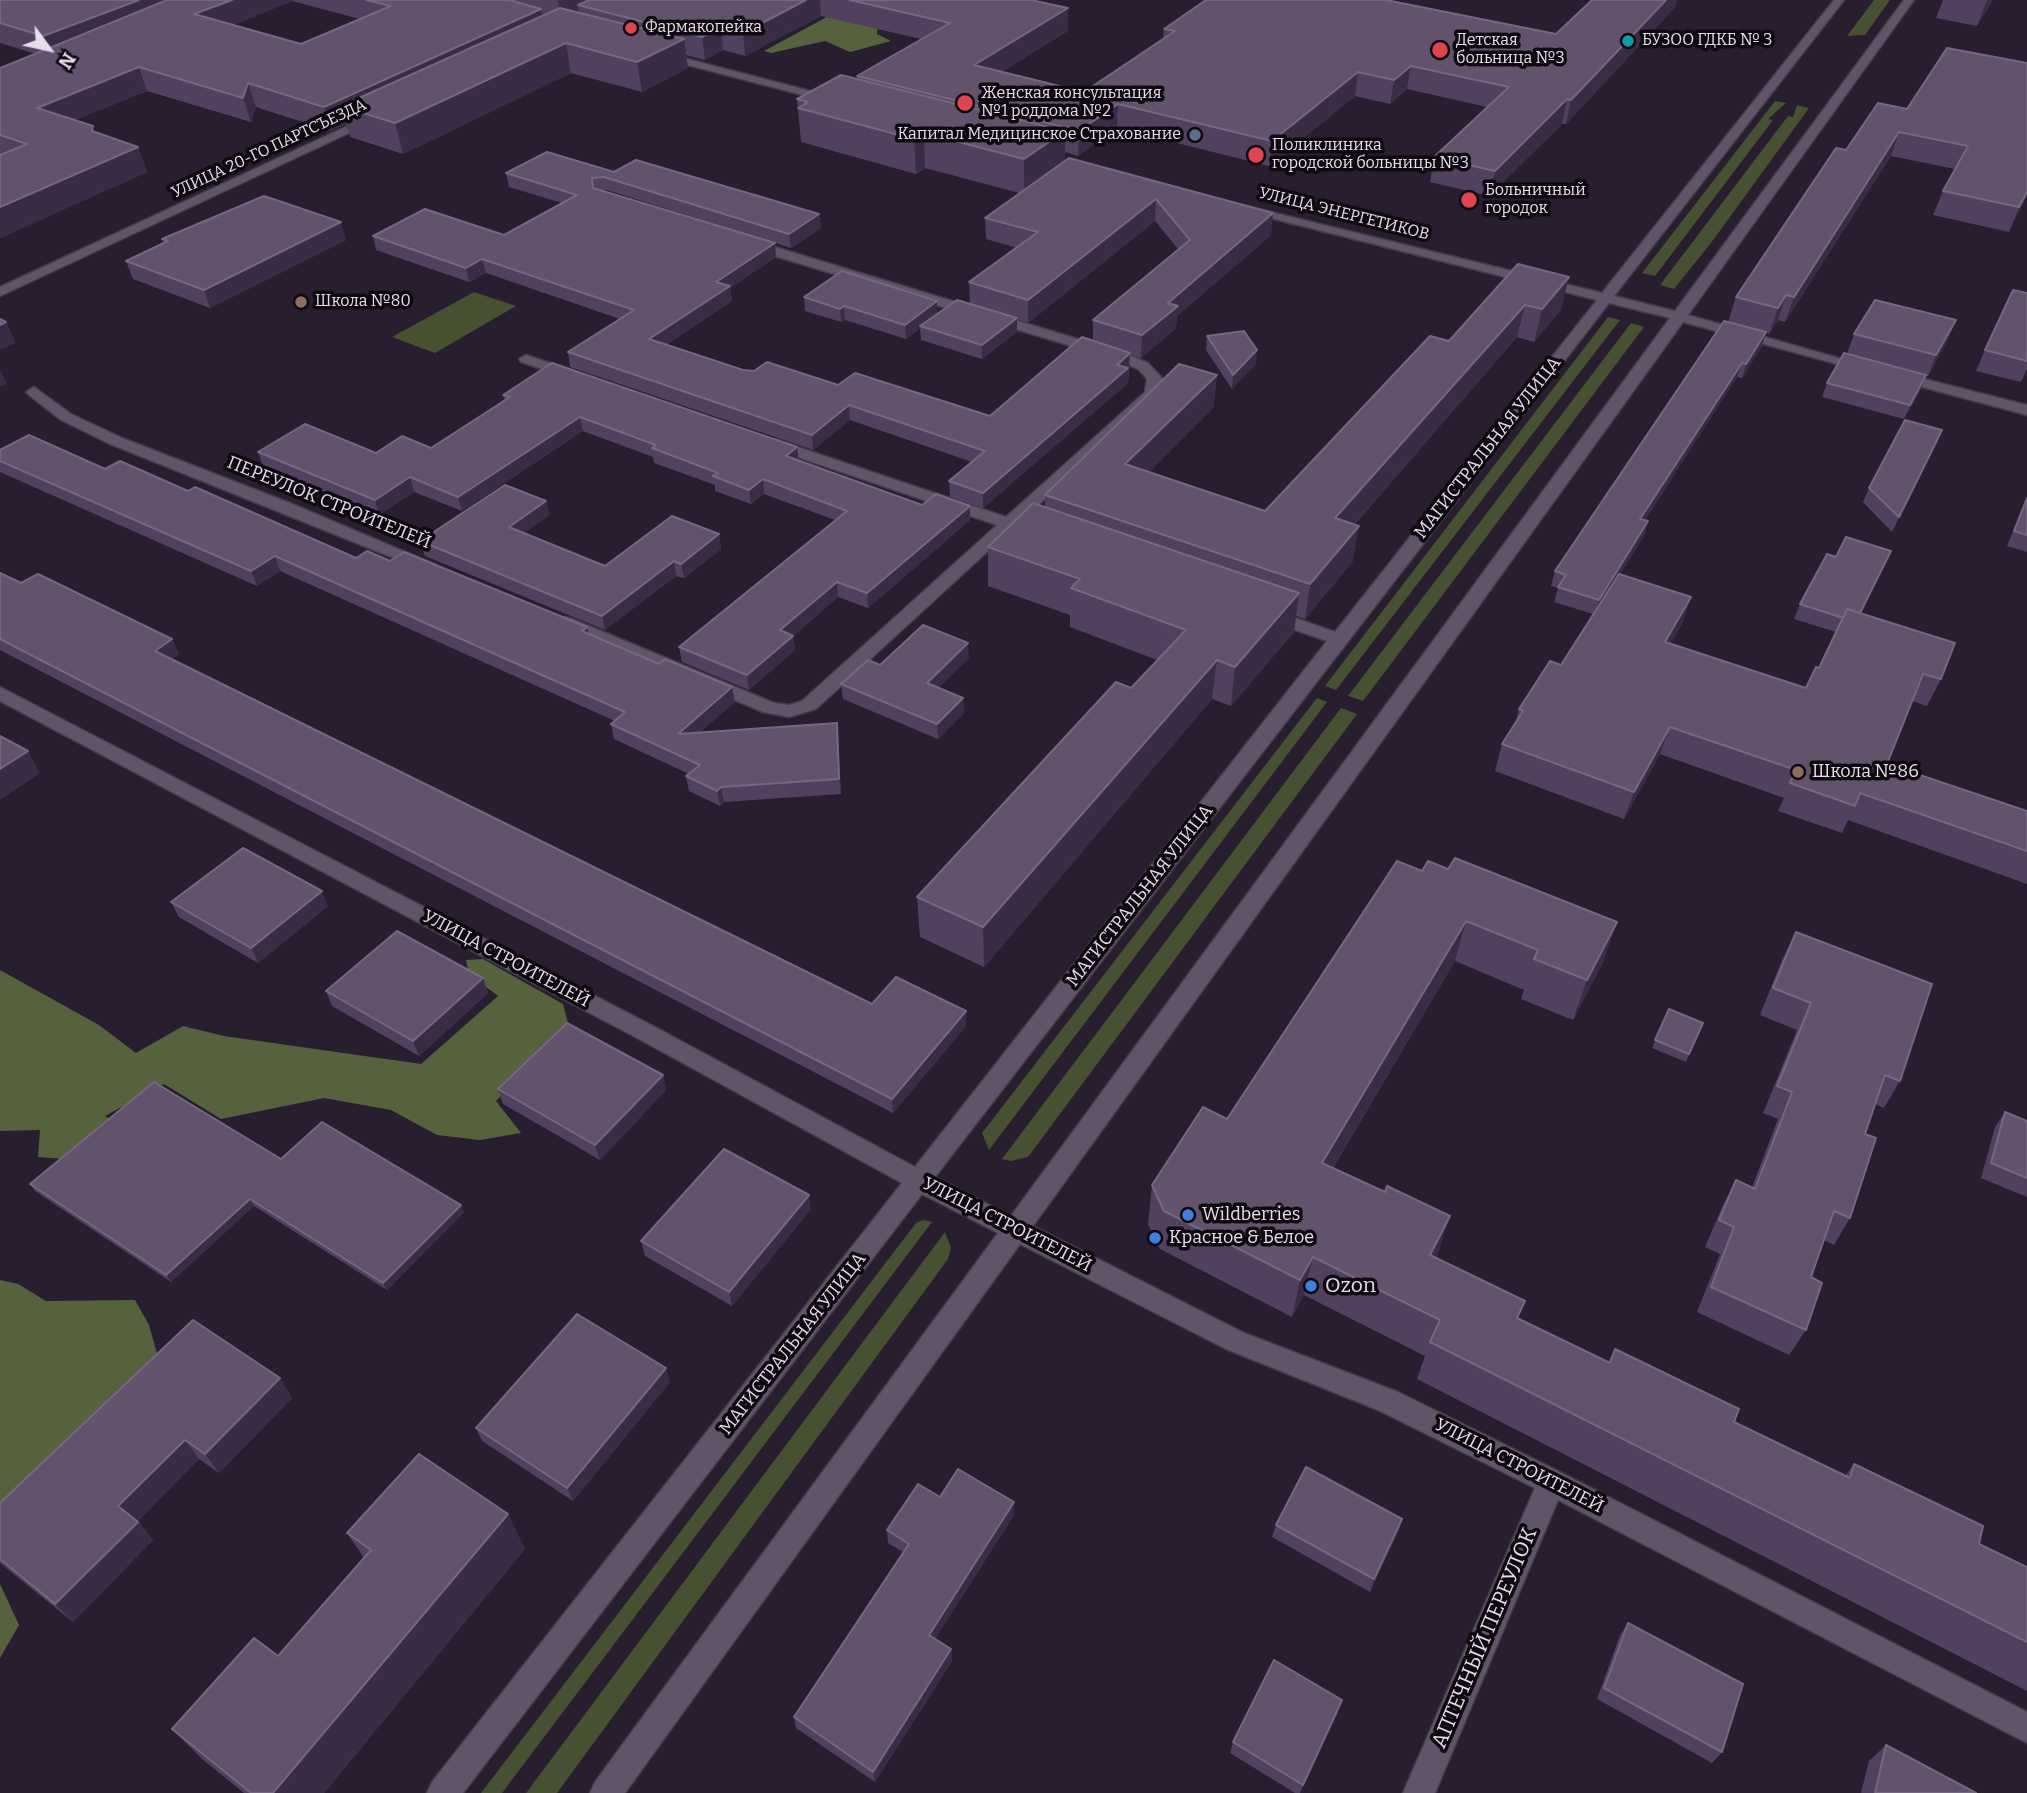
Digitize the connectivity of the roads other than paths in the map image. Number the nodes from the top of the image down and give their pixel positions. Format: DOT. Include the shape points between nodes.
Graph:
graph roads {
  1 [pos="1839,0"];
  2 [pos="1909,0"];
  3 [pos="652,53"];
  4 [pos="849,104"];
  5 [pos="383,114"];
  6 [pos="1239,206"];
  7 [pos="734,239"];
  8 [pos="0,292"];
  9 [pos="1607,298"];
  10 [pos="1677,316"];
  11 [pos="526,359"];
  12 [pos="591,381"];
  13 [pos="34,392"];
  14 [pos="2027,410"];
  15 [pos="761,439"];
  16 [pos="1010,524"];
  17 [pos="1035,533"];
  18 [pos="438,570"];
  19 [pos="1252,609"];
  20 [pos="553,618"];
  21 [pos="1338,639"];
  22 [pos="0,693"];
  23 [pos="919,1181"];
  24 [pos="1017,1230"];
  25 [pos="1552,1482"];
  26 [pos="2027,1728"];
  27 [pos="443,1793"];
  28 [pos="606,1793"];
  29 [pos="1419,1793"];
  1 -- 9 [label="street, МАГИСТРАЛЬНАЯ УЛИЦА"];
  2 -- 10 [label="street"];
  3 -- 4 [label="street"];
  5 -- 8 [label="street, УЛИЦА 20-ГО ПАРТСЪЕЗДА"];
  6 -- 9 [label="street, УЛИЦА ЭНЕРГЕТИКОВ"];
  7 -- 16 [label="street" via="1143,366 1155,378 1152,393"];
  9 -- 10 [label="street, УЛИЦА ЭНЕРГЕТИКОВ"];
  9 -- 21 [label="street, МАГИСТРАЛЬНАЯ УЛИЦА"];
  10 -- 14 [label="street, УЛИЦА ЭНЕРГЕТИКОВ"];
  10 -- 24 [label="street"];
  11 -- 12 [label="street"];
  13 -- 18 [label="street, ПЕРЕУЛОК СТРОИТЕЛЕЙ" via="66,417 116,442"];
  15 -- 16 [label="street"];
  16 -- 17 [label="street"];
  16 -- 20 [label="street" via="809,705 789,711 770,708"];
  19 -- 21 [label="street"];
  21 -- 23 [label="street, МАГИСТРАЛЬНАЯ УЛИЦА"];
  22 -- 23 [label="street, УЛИЦА СТРОИТЕЛЕЙ"];
  23 -- 24 [label="street, УЛИЦА СТРОИТЕЛЕЙ"];
  23 -- 27 [label="street, МАГИСТРАЛЬНАЯ УЛИЦА"];
  24 -- 25 [label="street, УЛИЦА СТРОИТЕЛЕЙ" via="1235,1341 1388,1401"];
  24 -- 28 [label="street"];
  25 -- 26 [label="street, УЛИЦА СТРОИТЕЛЕЙ"];
  25 -- 29 [label="street, АПТЕЧНЫЙ ПЕРЕУЛОК"];
}
